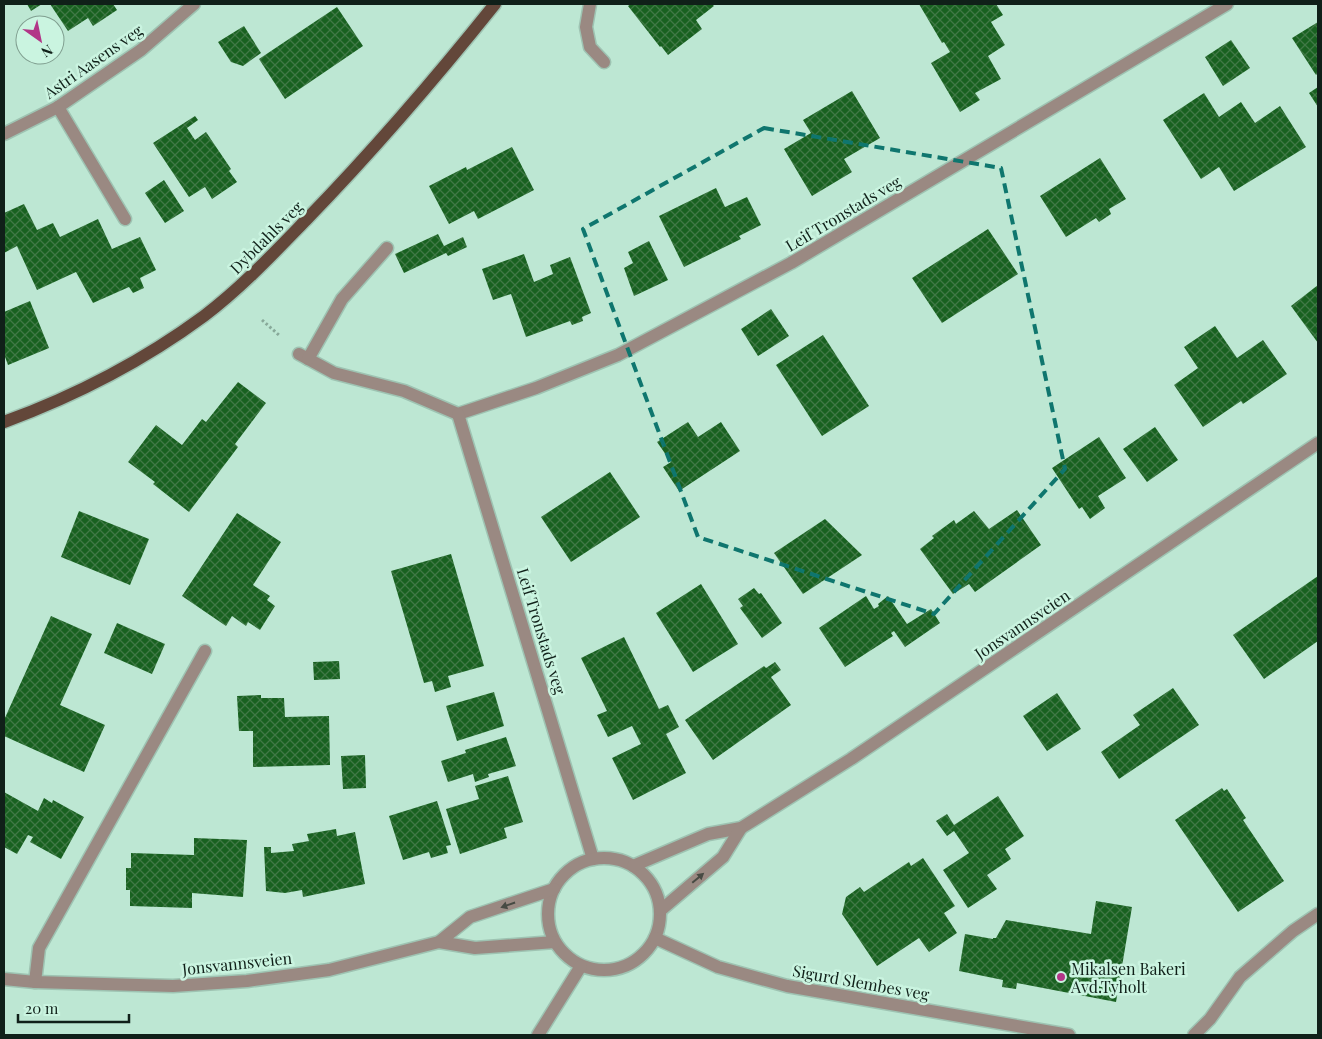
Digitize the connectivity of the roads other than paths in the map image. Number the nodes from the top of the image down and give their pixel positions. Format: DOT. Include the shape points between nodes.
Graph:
graph roads {
  1 [pos="194,4"];
  2 [pos="495,4"];
  3 [pos="590,4"];
  4 [pos="1227,4"];
  5 [pos="604,62"];
  6 [pos="58,107"];
  7 [pos="4,134"];
  8 [pos="125,219"];
  9 [pos="387,248"];
  10 [pos="458,414"];
  11 [pos="4,422"];
  12 [pos="1318,443"];
  13 [pos="205,652"];
  14 [pos="741,828"];
  15 [pos="593,859"];
  16 [pos="633,866"];
  17 [pos="554,889"];
  18 [pos="660,910"];
  19 [pos="1318,914"];
  20 [pos="655,938"];
  21 [pos="439,942"];
  22 [pos="555,942"];
  23 [pos="581,966"];
  24 [pos="4,979"];
  25 [pos="35,982"];
  26 [pos="538,1035"];
  27 [pos="1068,1035"];
  28 [pos="1194,1035"];
  1 -- 6 [label="street, Astri Aasens veg" via="141,50"];
  2 -- 11 [label="main road, Dybdahls veg" via="348,177 252,275 204,316 98,382"];
  3 -- 5 [label="street" via="586,27 590,47"];
  4 -- 10 [label="street, Leif Tronstads veg" via="791,263 618,355 536,388"];
  6 -- 7 [label="street, Astri Aasens veg"];
  6 -- 8 [label="street"];
  9 -- 10 [label="street" via="342,299 303,357 334,373 404,392"];
  10 -- 15 [label="street, Leif Tronstads veg"];
  12 -- 14 [label="street, Jonsvannsveien" via="851,759"];
  13 -- 25 [label="street" via="39,948"];
  14 -- 16 [label="street, Jonsvannsveien" via="708,834"];
  18 -- 14 [label="street, Jonsvannsveien, one-way" via="723,857"];
  15 -- 16 [label="street" via="614,859"];
  15 -- 17 [label="street" via="578,864"];
  16 -- 18 [label="street" via="655,889"];
  17 -- 21 [label="street, Jonsvannsveien, one-way" via="470,917"];
  17 -- 22 [label="street" via="548,916"];
  18 -- 20 [label="street"];
  19 -- 28 [label="street" via="1240,977 1210,1019"];
  20 -- 23 [label="street" via="645,953 632,963 598,970"];
  20 -- 27 [label="street, Sigurd Slembes veg" via="718,967 780,984"];
  21 -- 22 [label="street, Jonsvannsveien" via="474,948"];
  21 -- 25 [label="street, Jonsvannsveien" via="329,970 247,980 173,986"];
  22 -- 23 [label="street" via="566,956"];
  23 -- 26 [label="street"];
  24 -- 25 [label="street, Jonsvannsveien"];
}
